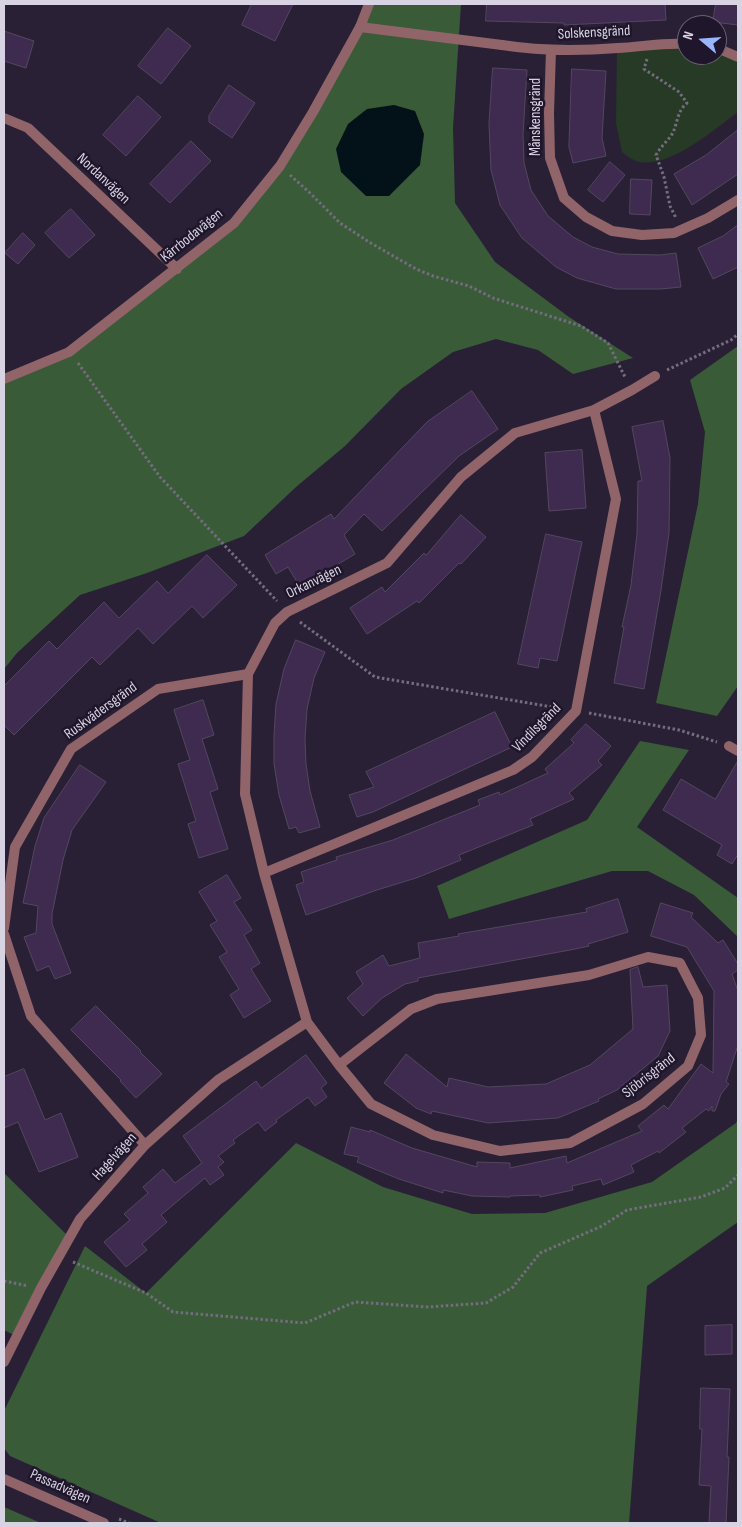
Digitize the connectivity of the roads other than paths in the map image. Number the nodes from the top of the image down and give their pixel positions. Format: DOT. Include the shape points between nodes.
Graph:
graph roads {
  1 [pos="369,4"];
  2 [pos="360,27"];
  3 [pos="677,43"];
  4 [pos="551,50"];
  5 [pos="4,118"];
  6 [pos="738,200"];
  7 [pos="177,269"];
  8 [pos="655,376"];
  9 [pos="4,379"];
  10 [pos="594,410"];
  11 [pos="248,674"];
  12 [pos="264,872"];
  13 [pos="4,928"];
  14 [pos="4,934"];
  15 [pos="307,1022"];
  16 [pos="339,1065"];
  17 [pos="145,1145"];
  18 [pos="4,1362"];
  19 [pos="4,1479"];
  20 [pos="104,1523"];
  1 -- 2 [label="street, Kärrbodavägen"];
  2 -- 4 [label="street, Solskensgränd"];
  2 -- 7 [label="street, Kärrbodavägen" via="314,112 280,166 234,223"];
  3 -- 4 [label="street, Solskensgränd"];
  4 -- 6 [label="street, Månskensgränd" via="550,158 564,198 586,218 612,231 642,235 674,233"];
  5 -- 7 [label="street, Nordanvägen" via="28,128"];
  7 -- 9 [label="street, Kärrbodavägen" via="69,352"];
  8 -- 10 [label="street, Orkanvägen"];
  10 -- 11 [label="street, Orkanvägen" via="515,433 461,477 387,563 287,612 275,623"];
  10 -- 12 [label="street, Vindilsgränd" via="616,499 576,711 532,757 513,770"];
  11 -- 12 [label="street, Orkanvägen" via="245,794"];
  11 -- 13 [label="street, Ruskvädersgränd" via="158,688 71,749 15,847"];
  12 -- 15 [label="street, Orkanvägen"];
  14 -- 17 [label="street" via="31,1016"];
  15 -- 16 [label="street, Sjöbrisgränd"];
  15 -- 17 [label="street, Hagelvägen" via="218,1080"];
  16 -- 16 [label="street, Sjöbrisgränd" via="371,1104 433,1135 500,1151 570,1142 643,1104 688,1066 701,1035 698,998 680,963 648,957 589,975 437,999 411,1009"];
  17 -- 18 [label="street, Hagelvägen" via="80,1219"];
  19 -- 20 [label="street, Passadvägen"];
}
